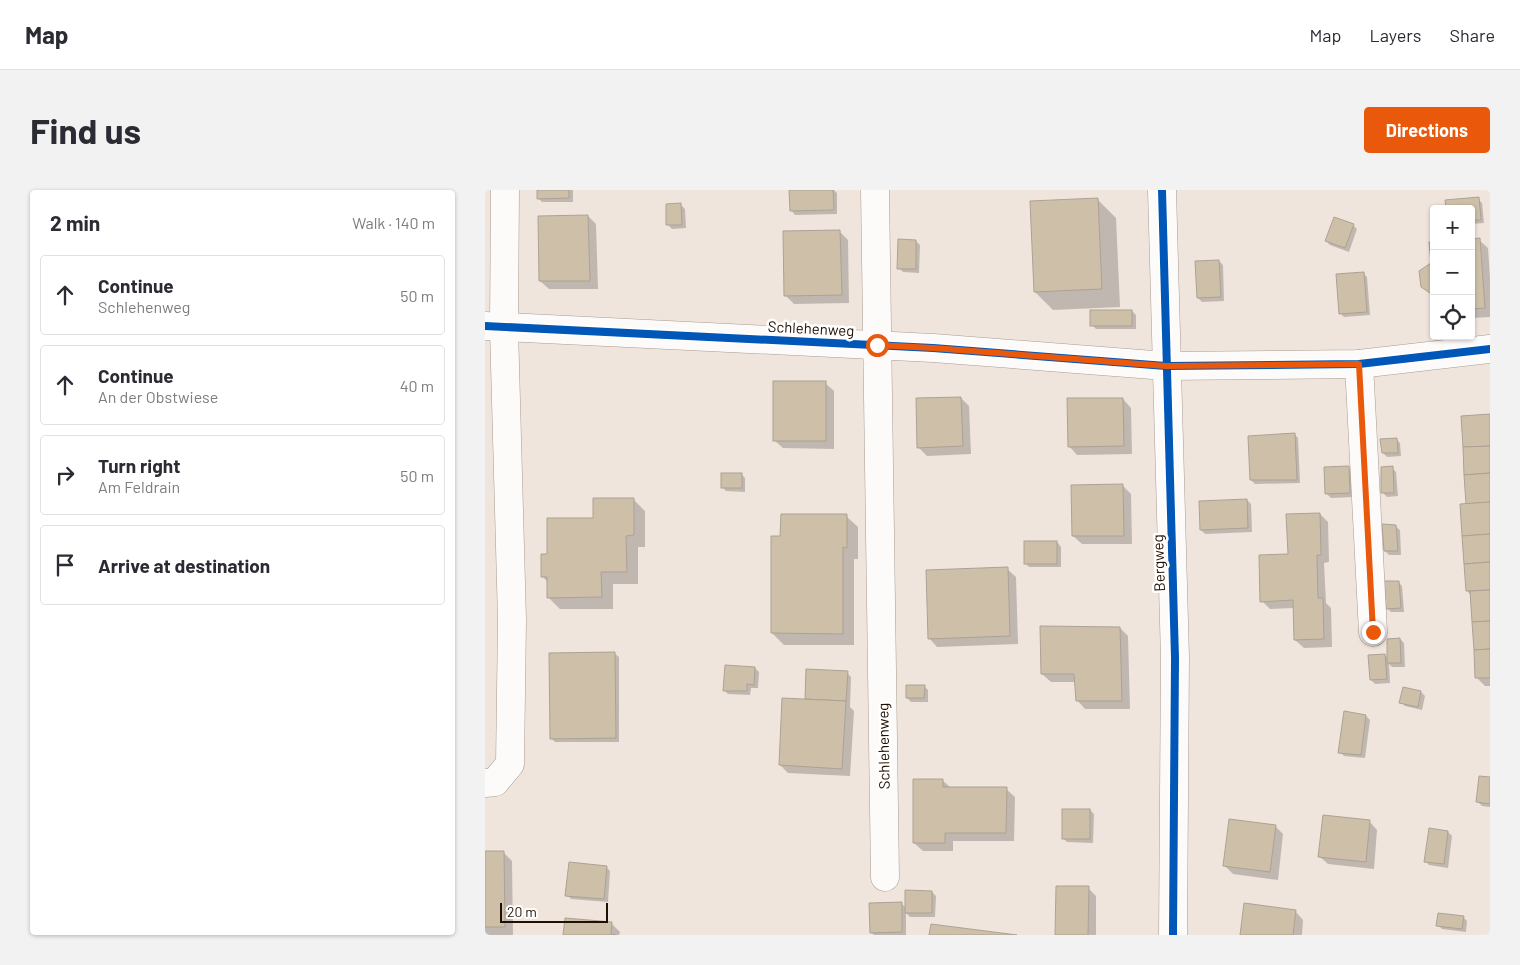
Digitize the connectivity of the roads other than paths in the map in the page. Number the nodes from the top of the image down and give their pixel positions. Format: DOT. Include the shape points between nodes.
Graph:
graph roads {
  1 [pos="505,190"];
  2 [pos="875,190"];
  3 [pos="1162,190"];
  4 [pos="494,327"];
  5 [pos="877,345"];
  6 [pos="1490,349"];
  7 [pos="1359,364"];
  8 [pos="1166,366"];
  9 [pos="1373,632"];
  10 [pos="485,782"];
  11 [pos="885,877"];
  12 [pos="1173,935"];
  1 -- 4 [label="street"];
  2 -- 5 [label="street, Schlehenweg"];
  3 -- 8 [label="street, Bergweg"];
  4 -- 5 [label="street, Schlehenweg"];
  4 -- 10 [label="street" via="512,620 510,764 495,782"];
  5 -- 8 [label="street, Schlehenweg"];
  5 -- 11 [label="street, Schlehenweg"];
  6 -- 7 [label="street, Schlehenweg"];
  7 -- 8 [label="street, Schlehenweg"];
  7 -- 9 [label="street"];
  8 -- 12 [label="street, Bergweg" via="1175,658"];
}
